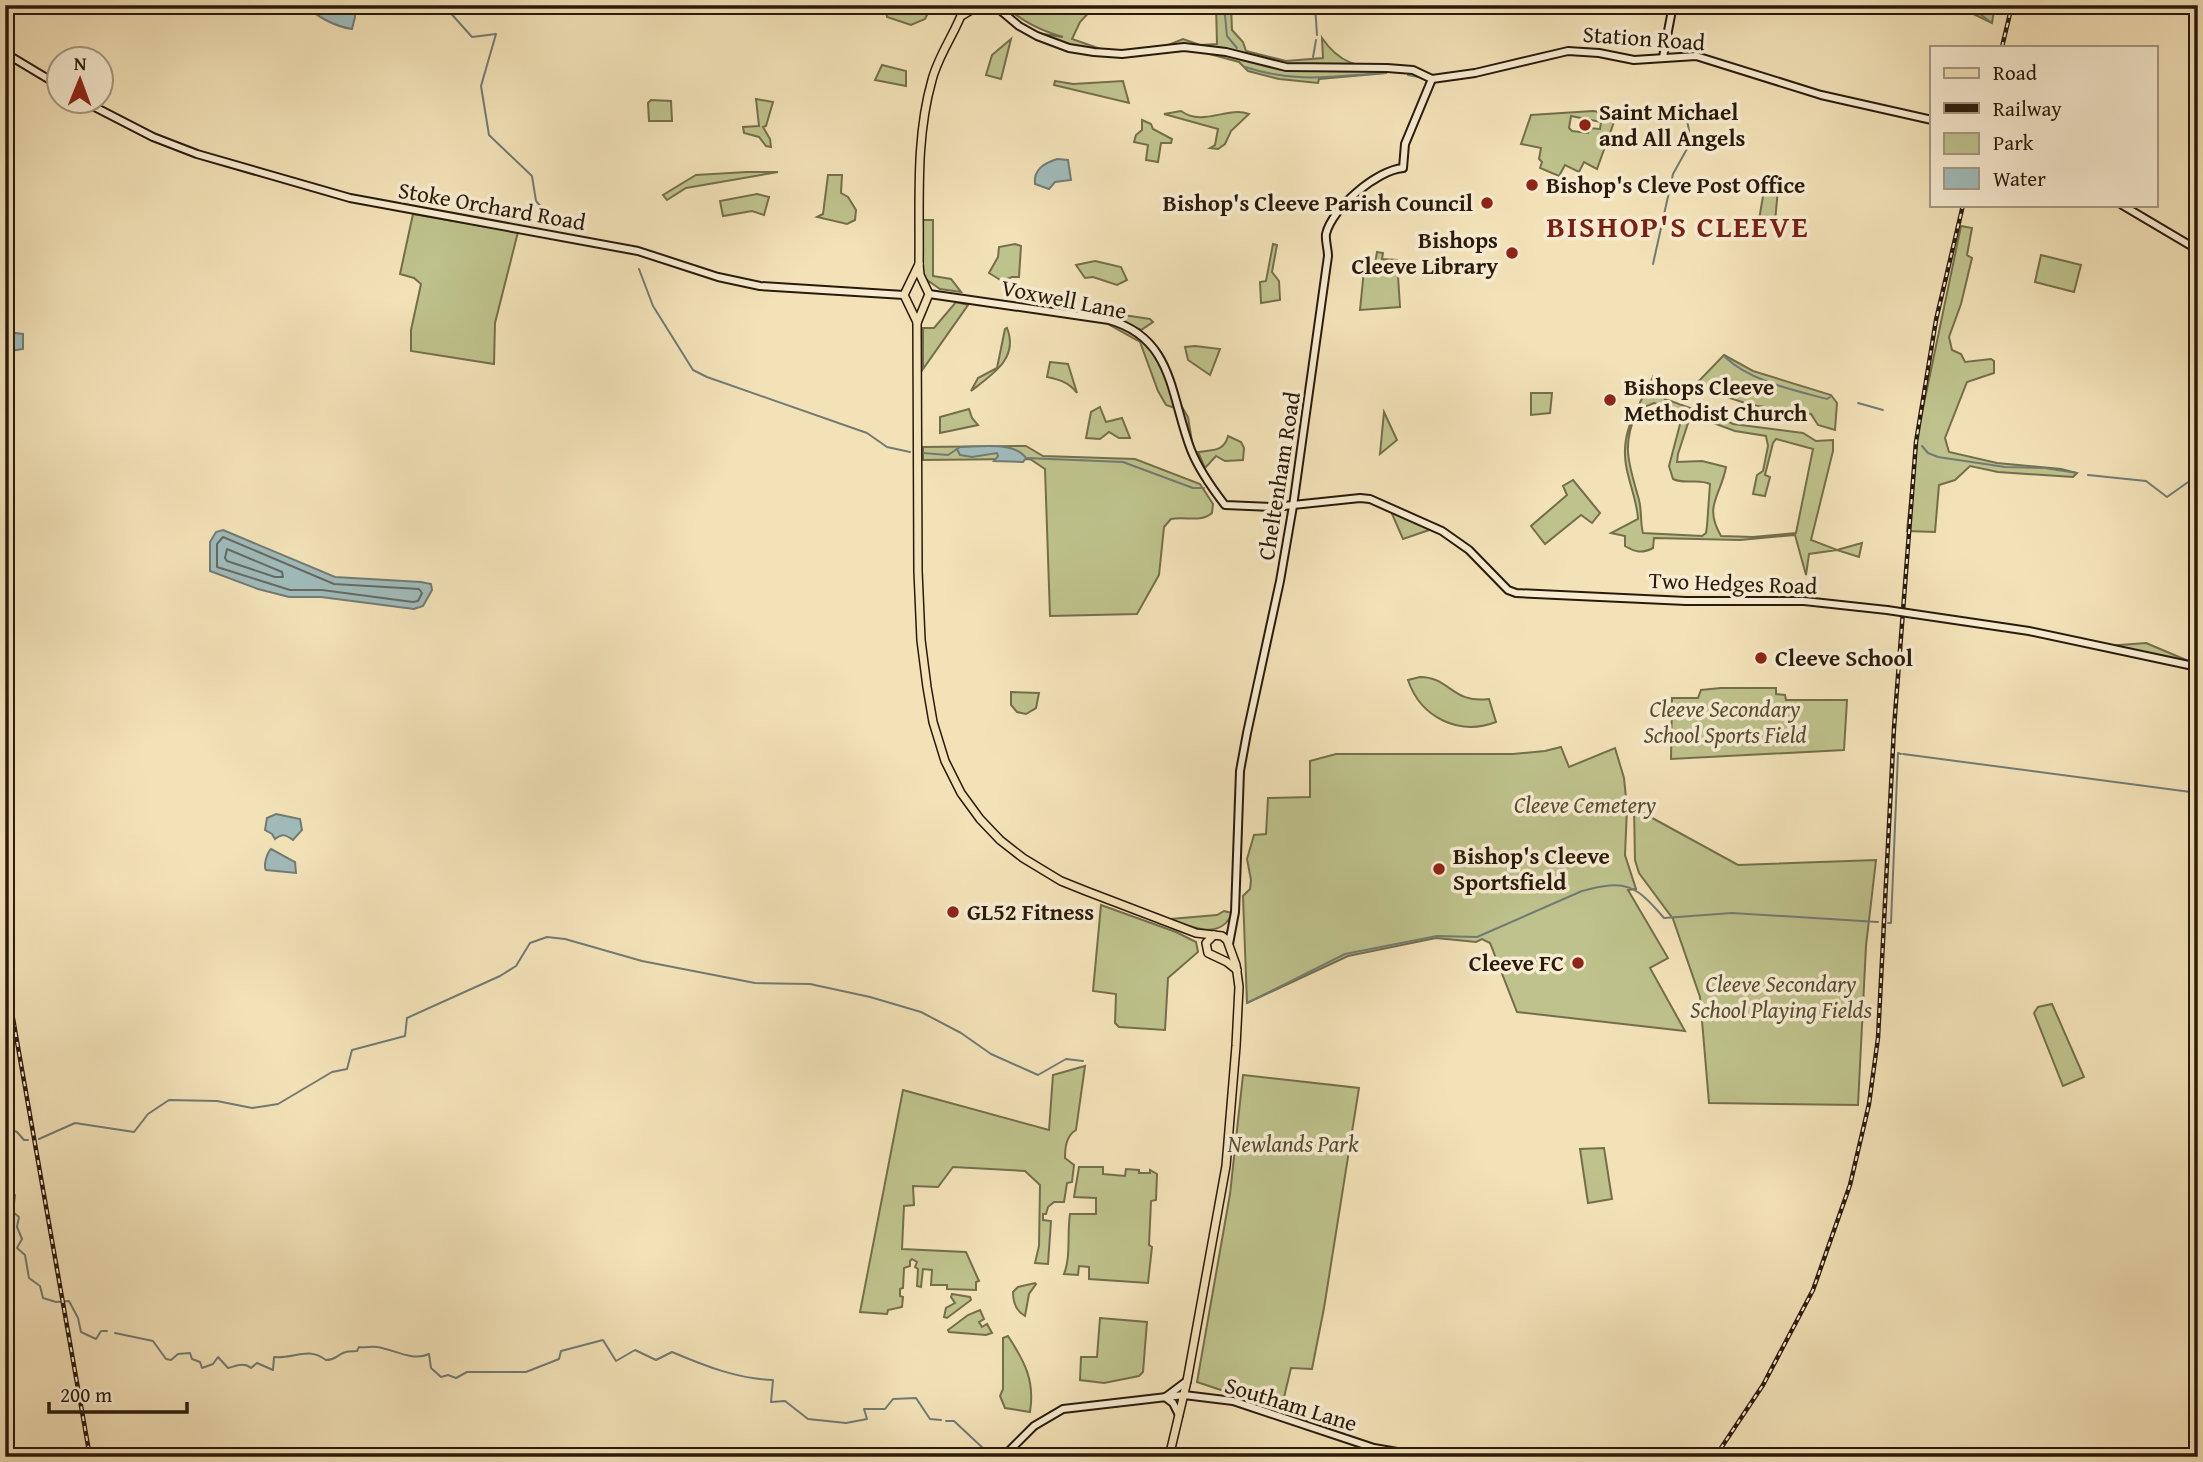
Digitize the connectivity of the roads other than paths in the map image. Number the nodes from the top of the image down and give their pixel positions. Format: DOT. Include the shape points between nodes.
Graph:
graph roads {
  1 [pos="965,5"];
  2 [pos="978,5"];
  3 [pos="985,5"];
  4 [pos="1673,5"];
  5 [pos="995,7"];
  6 [pos="962,15"];
  7 [pos="5,53"];
  8 [pos="1663,57"];
  9 [pos="46,78"];
  10 [pos="1432,79"];
  11 [pos="112,116"];
  12 [pos="1930,120"];
  13 [pos="2124,206"];
  14 [pos="2198,250"];
  15 [pos="919,264"];
  16 [pos="924,285"];
  17 [pos="909,286"];
  18 [pos="929,294"];
  19 [pos="904,295"];
  20 [pos="925,305"];
  21 [pos="910,306"];
  22 [pos="917,323"];
  23 [pos="1293,506"];
  24 [pos="2198,667"];
  25 [pos="1233,920"];
  26 [pos="1196,933"];
  27 [pos="1215,935"];
  28 [pos="1229,945"];
  29 [pos="1206,947"];
  30 [pos="1216,958"];
  31 [pos="1237,971"];
  32 [pos="1187,1381"];
  33 [pos="1184,1395"];
  34 [pos="1165,1397"];
  35 [pos="1179,1415"];
  36 [pos="1003,1457"];
  37 [pos="1169,1457"];
  38 [pos="1596,1457"];
  1 -- 6 [label="main road"];
  2 -- 6 [label="main road"];
  3 -- 5 [label="street"];
  4 -- 8 [label="street"];
  5 -- 10 [label="street" via="1019,26 1069,48 1122,54 1184,47 1286,67 1413,70"];
  6 -- 15 [label="main road" via="940,58 927,100 920,158"];
  7 -- 9 [label="street"];
  8 -- 10 [label="street, Station Road" via="1634,60 1568,51"];
  8 -- 12 [label="street, Station Road" via="1709,58 1821,95"];
  10 -- 23 [label="street, Cheltenham Road" via="1405,144 1403,168 1380,174 1360,188 1327,230 1328,256"];
  11 -- 19 [label="street, Stoke Orchard Road" via="197,154 350,198 638,251 760,286"];
  13 -- 14 [label="street"];
  15 -- 16 [label="main road"];
  15 -- 17 [label="main road"];
  16 -- 17 [label="main road"];
  16 -- 18 [label="main road"];
  17 -- 19 [label="main road"];
  18 -- 20 [label="main road"];
  18 -- 23 [label="street, Voxwell Lane" via="1126,325 1155,348 1201,473 1225,505"];
  19 -- 21 [label="main road"];
  20 -- 21 [label="main road"];
  20 -- 22 [label="main road"];
  21 -- 22 [label="main road"];
  22 -- 26 [label="main road" via="921,640 933,722 945,761 980,819 1023,858 1061,881"];
  23 -- 24 [label="street, Two Hedges Road, bridge" via="1370,499 1442,531 1516,593 1804,601 1887,610 2029,631"];
  23 -- 25 [label="street, Cheltenham Road" via="1240,771"];
  25 -- 27 [label="street"];
  25 -- 28 [label="street, Cheltenham Road"];
  26 -- 27 [label="main road"];
  26 -- 29 [label="main road"];
  27 -- 28 [label="main road" via="1224,937"];
  27 -- 29 [label="main road"];
  28 -- 30 [label="main road" via="1224,956"];
  28 -- 31 [label="main road"];
  29 -- 30 [label="main road"];
  30 -- 31 [label="main road"];
  31 -- 32 [label="main road" via="1226,1166"];
  32 -- 33 [label="main road"];
  32 -- 34 [label="street"];
  33 -- 34 [label="street, Southam Lane"];
  33 -- 35 [label="main road"];
  33 -- 38 [label="street, Southam Lane" via="1233,1401 1374,1448 1409,1454"];
  34 -- 35 [label="street"];
  34 -- 36 [label="street, Southam Lane" via="1063,1409 1042,1419"];
  35 -- 37 [label="main road"];
}
